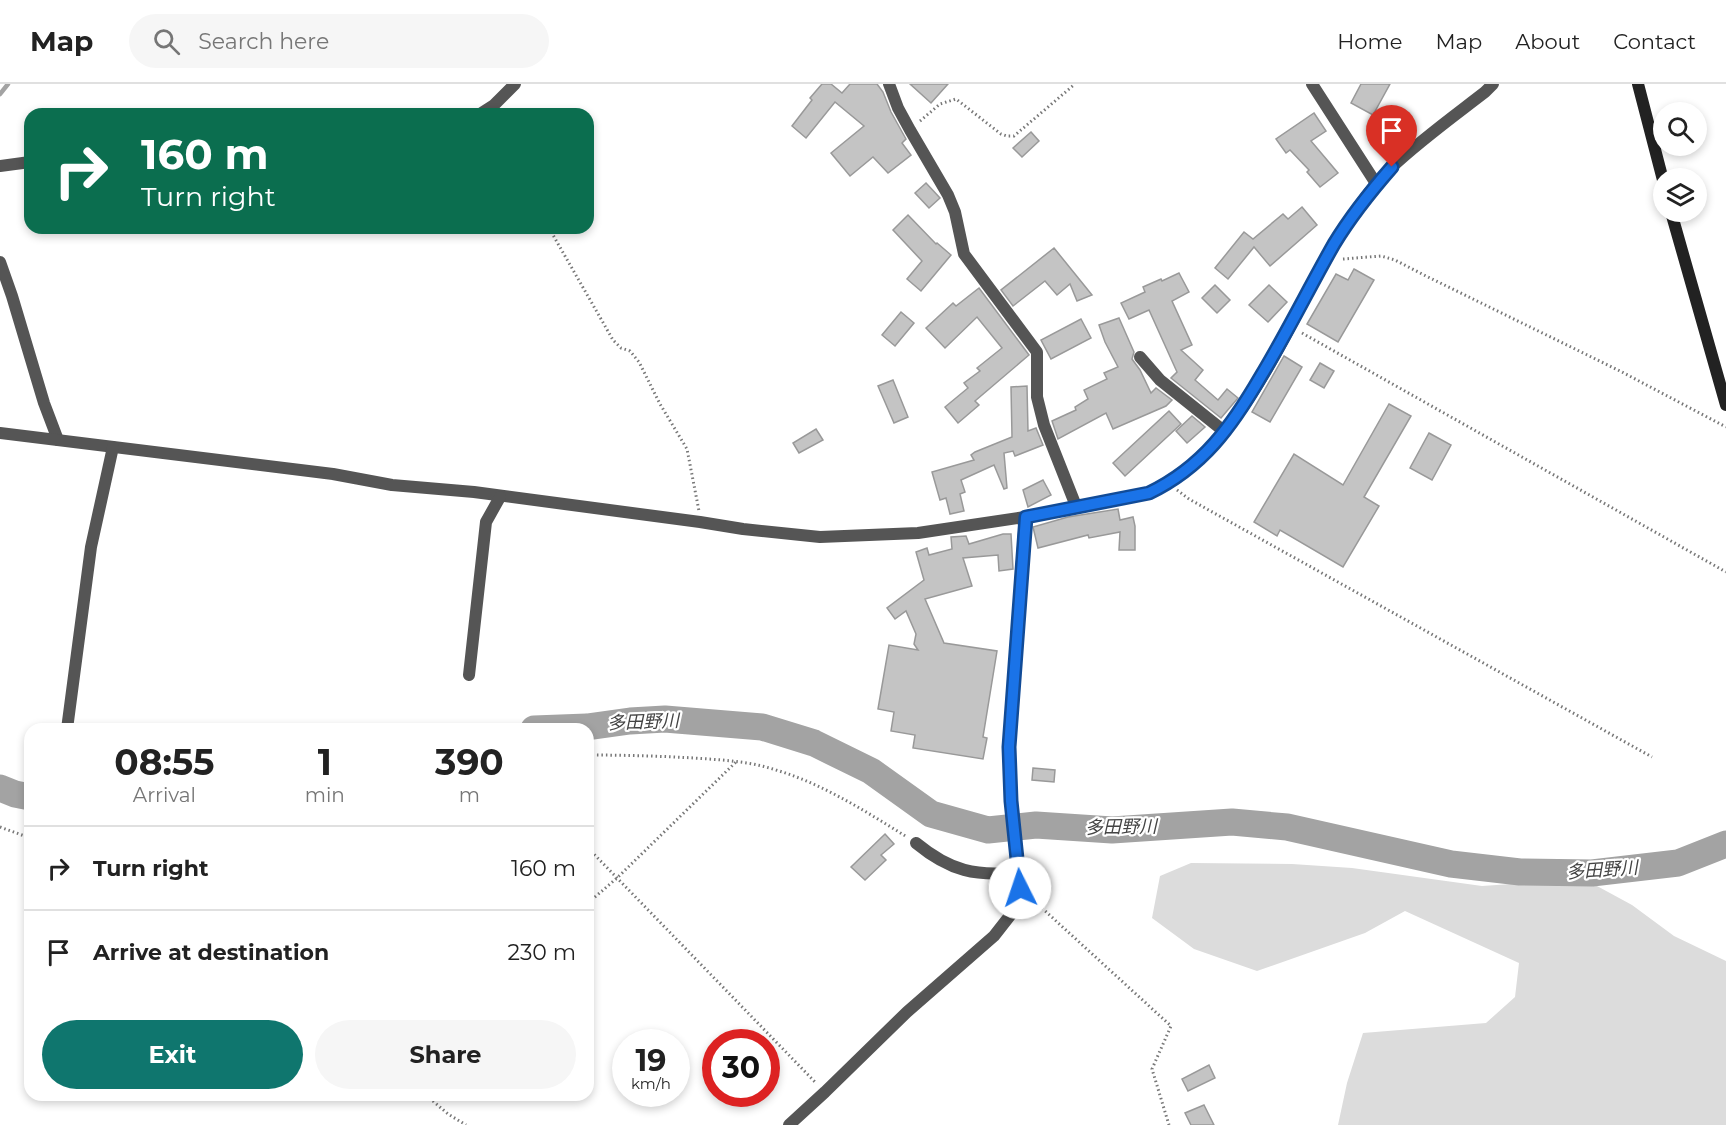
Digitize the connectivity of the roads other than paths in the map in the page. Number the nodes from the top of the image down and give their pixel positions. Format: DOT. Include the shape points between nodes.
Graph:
graph roads {
  1 [pos="515,84"];
  2 [pos="889,84"];
  3 [pos="1312,84"];
  4 [pos="1493,84"];
  5 [pos="1638,84"];
  6 [pos="489,108"];
  7 [pos="24,163"];
  8 [pos="0,166"];
  9 [pos="1660,168"];
  10 [pos="1377,185"];
  11 [pos="1674,222"];
  12 [pos="0,262"];
  13 [pos="1140,357"];
  14 [pos="1726,405"];
  15 [pos="1225,432"];
  16 [pos="0,433"];
  17 [pos="58,440"];
  18 [pos="113,447"];
  19 [pos="500,496"];
  20 [pos="1077,506"];
  21 [pos="1026,517"];
  22 [pos="469,675"];
  23 [pos="68,723"];
  24 [pos="916,843"];
  25 [pos="1019,868"];
  26 [pos="789,1125"];
  1 -- 6 [label="street"];
  2 -- 20 [label="street" via="898,108 948,195 964,254 1037,352 1037,397 1044,424"];
  3 -- 10 [label="street"];
  4 -- 10 [label="street" via="1392,167"];
  5 -- 9 [label="street"];
  7 -- 8 [label="street"];
  10 -- 15 [label="street" via="1348,222 1252,392"];
  11 -- 14 [label="street"];
  12 -- 17 [label="street"];
  13 -- 15 [label="street" via="1160,380"];
  15 -- 20 [label="street" via="1193,466 1149,493"];
  16 -- 17 [label="street"];
  17 -- 18 [label="street"];
  18 -- 19 [label="street"];
  18 -- 23 [label="street" via="91,548"];
  19 -- 21 [label="street" via="820,537 918,533"];
  19 -- 22 [label="street" via="486,522"];
  20 -- 21 [label="street"];
  21 -- 25 [label="street" via="1009,747"];
  24 -- 25 [label="street" via="942,861 972,873 1001,874"];
  25 -- 26 [label="street" via="1018,899 994,936 907,1012"];
}
